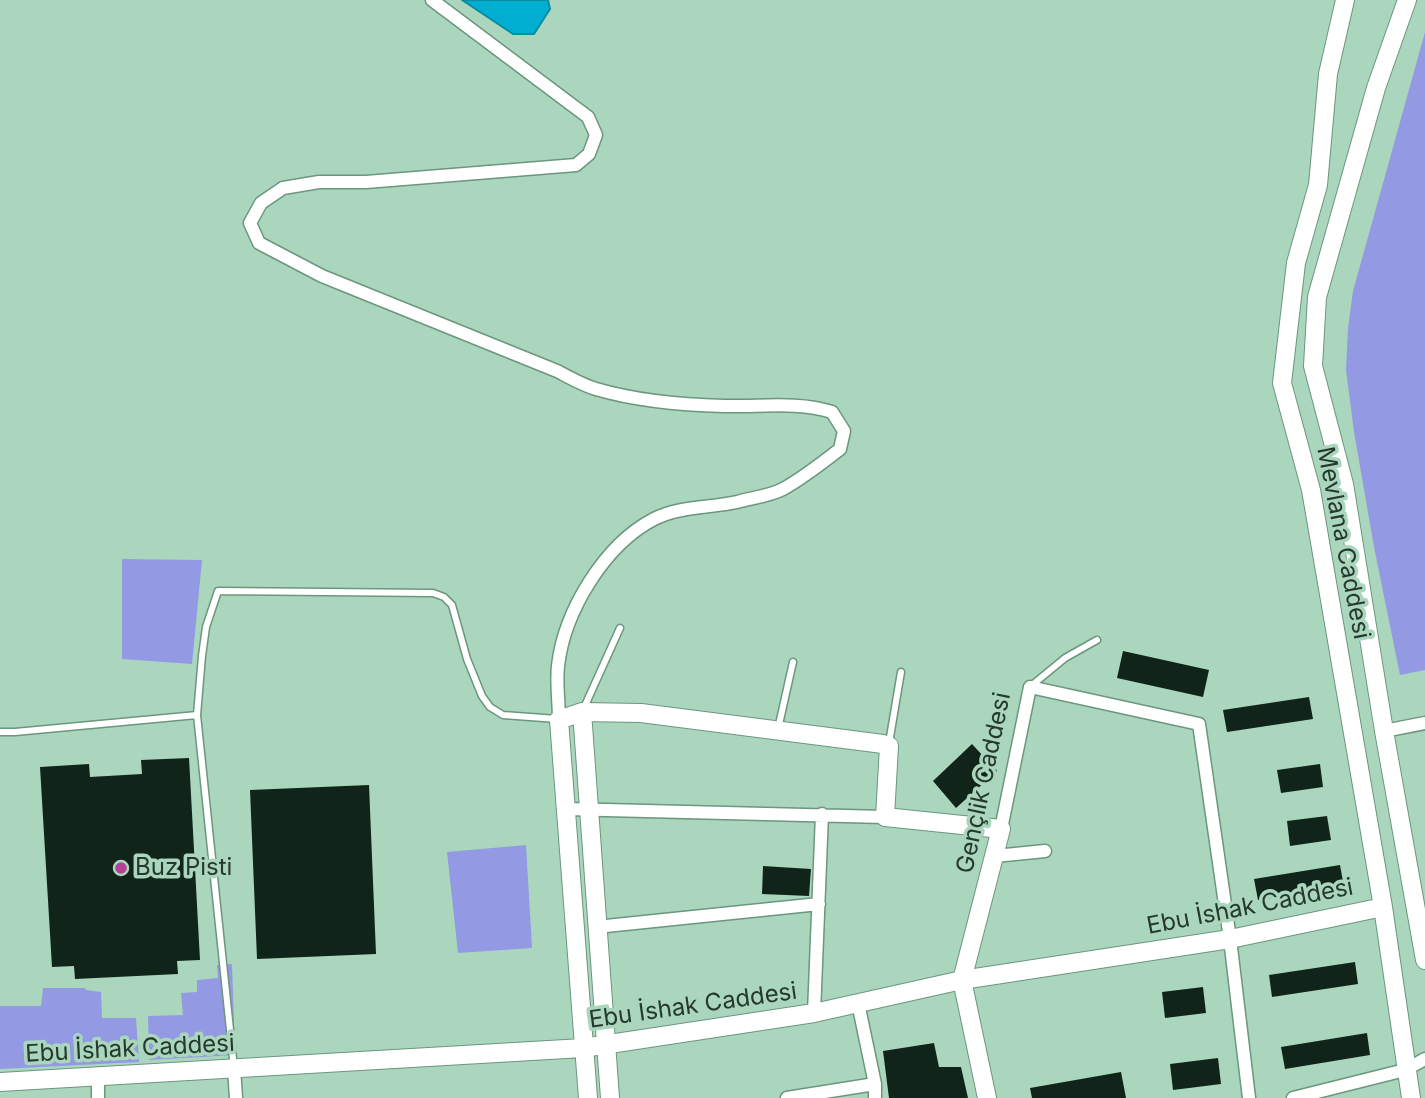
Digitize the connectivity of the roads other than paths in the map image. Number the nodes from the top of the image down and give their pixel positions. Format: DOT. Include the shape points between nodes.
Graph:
graph roads {
  1 [pos="432,0"];
  2 [pos="1345,0"];
  3 [pos="1407,0"];
  4 [pos="1344,484"];
  5 [pos="1311,490"];
  6 [pos="620,628"];
  7 [pos="1097,640"];
  8 [pos="793,662"];
  9 [pos="901,672"];
  10 [pos="1030,687"];
  11 [pos="582,712"];
  12 [pos="197,715"];
  13 [pos="559,720"];
  14 [pos="1425,723"];
  15 [pos="777,730"];
  16 [pos="1384,731"];
  17 [pos="0,732"];
  18 [pos="888,747"];
  19 [pos="566,809"];
  20 [pos="587,809"];
  21 [pos="822,814"];
  22 [pos="885,817"];
  23 [pos="1001,829"];
  24 [pos="1045,851"];
  25 [pos="995,856"];
  26 [pos="819,904"];
  27 [pos="1383,907"];
  28 [pos="596,927"];
  29 [pos="1230,939"];
  30 [pos="1425,960"];
  31 [pos="962,980"];
  32 [pos="858,1003"];
  33 [pos="814,1013"];
  34 [pos="606,1043"];
  35 [pos="583,1048"];
  36 [pos="1425,1059"];
  37 [pos="233,1068"];
  38 [pos="1405,1070"];
  39 [pos="98,1074"];
  40 [pos="0,1082"];
  41 [pos="875,1084"];
  42 [pos="98,1098"];
  43 [pos="236,1098"];
  44 [pos="587,1098"];
  45 [pos="610,1098"];
  46 [pos="787,1098"];
  47 [pos="875,1098"];
  48 [pos="987,1098"];
  49 [pos="1249,1098"];
  50 [pos="1293,1098"];
  51 [pos="1411,1098"];
  1 -- 13 [label="street" via="587,117 596,135 589,154 576,165 283,188 261,203 250,223 259,243 322,276 594,388 642,400 819,408 832,412 844,431 840,449 782,490 674,512 654,519 623,541 597,570 566,627 558,667"];
  2 -- 5 [label="street, Mevlana Caddesi" via="1328,74 1318,185 1296,263 1282,383"];
  3 -- 4 [label="street, Mevlana Caddesi" via="1376,88 1317,297 1313,366"];
  4 -- 5 [label="street"];
  4 -- 16 [label="street, Mevlana Caddesi"];
  5 -- 27 [label="street, Mevlana Caddesi"];
  6 -- 11 [label="lane"];
  7 -- 10 [label="lane" via="1065,658"];
  8 -- 15 [label="lane"];
  9 -- 18 [label="lane"];
  10 -- 23 [label="street, Gençlik Caddesi"];
  10 -- 29 [label="street, Gençlik Caddesi" via="1199,724"];
  11 -- 13 [label="street"];
  11 -- 15 [label="street" via="641,713"];
  11 -- 20 [label="street"];
  12 -- 13 [label="lane" via="201,656 218,591 433,593 452,605 467,659 490,707 503,715"];
  12 -- 17 [label="lane"];
  12 -- 37 [label="lane"];
  13 -- 19 [label="street"];
  14 -- 16 [label="street"];
  15 -- 18 [label="street"];
  16 -- 30 [label="street, Mevlana Caddesi"];
  18 -- 22 [label="street"];
  19 -- 20 [label="street"];
  19 -- 35 [label="street"];
  20 -- 21 [label="street"];
  20 -- 28 [label="street"];
  21 -- 22 [label="street"];
  21 -- 26 [label="street"];
  22 -- 23 [label="street"];
  23 -- 25 [label="street, Gençlik Caddesi"];
  24 -- 25 [label="street"];
  25 -- 31 [label="street, Gençlik Caddesi"];
  26 -- 28 [label="street"];
  26 -- 33 [label="street"];
  27 -- 29 [label="street, Ebu İshak Caddesi"];
  27 -- 38 [label="street, Mevlana Caddesi"];
  28 -- 34 [label="street"];
  29 -- 31 [label="street, Ebu İshak Caddesi"];
  29 -- 49 [label="street, Gençlik Caddesi"];
  31 -- 32 [label="street, Ebu İshak Caddesi"];
  31 -- 48 [label="street, Gençlik Caddesi"];
  32 -- 33 [label="street, Ebu İshak Caddesi"];
  32 -- 41 [label="street"];
  33 -- 34 [label="street, Ebu İshak Caddesi"];
  34 -- 35 [label="street, Ebu İshak Caddesi"];
  34 -- 45 [label="street"];
  35 -- 37 [label="street, Ebu İshak Caddesi"];
  35 -- 44 [label="street"];
  36 -- 38 [label="street"];
  37 -- 39 [label="street, Ebu İshak Caddesi"];
  37 -- 43 [label="street"];
  38 -- 50 [label="street"];
  38 -- 51 [label="street, Mevlana Caddesi"];
  39 -- 40 [label="street, Ebu İshak Caddesi"];
  39 -- 42 [label="street"];
  41 -- 46 [label="street"];
  41 -- 47 [label="street"];
}
